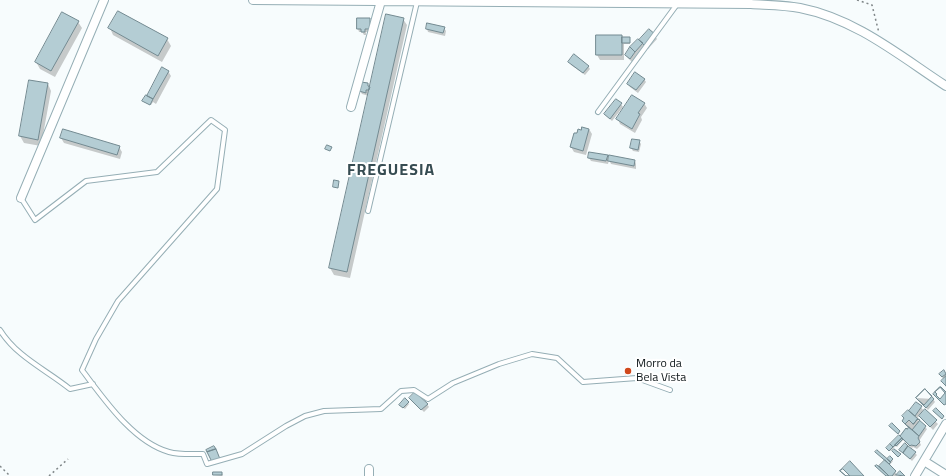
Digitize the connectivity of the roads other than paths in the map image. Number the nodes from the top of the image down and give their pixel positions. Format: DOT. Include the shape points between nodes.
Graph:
graph roads {
  1 [pos="104,0"];
  2 [pos="253,0"];
  3 [pos="381,1"];
  4 [pos="417,1"];
  5 [pos="543,1"];
  6 [pos="607,1"];
  7 [pos="652,2"];
  8 [pos="751,2"];
  9 [pos="678,3"];
  10 [pos="946,86"];
  11 [pos="351,107"];
  12 [pos="598,112"];
  13 [pos="21,198"];
  14 [pos="368,211"];
  15 [pos="0,330"];
  16 [pos="93,384"];
  17 [pos="670,390"];
  18 [pos="946,424"];
  19 [pos="924,461"];
  20 [pos="946,475"];
  21 [pos="915,476"];
  1 -- 13 [label="street"];
  2 -- 3 [label="street"];
  3 -- 4 [label="street"];
  3 -- 11 [label="street"];
  4 -- 5 [label="street"];
  4 -- 14 [label="lane"];
  5 -- 6 [label="street"];
  6 -- 7 [label="street"];
  7 -- 9 [label="street"];
  8 -- 9 [label="street"];
  8 -- 10 [label="street" via="800,8 862,30"];
  9 -- 12 [label="lane"];
  13 -- 16 [label="lane" via="35,220 86,181 157,172 211,120 225,130 217,189 118,301 82,370"];
  15 -- 16 [label="lane" via="30,362 70,389"];
  16 -- 17 [label="lane" via="121,418 150,443 170,452 203,454 207,464 242,454 305,416 324,411 381,409 401,391 414,390 428,399 453,383 532,354 557,358 583,382 637,378"];
  18 -- 19 [label="street"];
  19 -- 20 [label="street"];
  19 -- 21 [label="street"];
}
